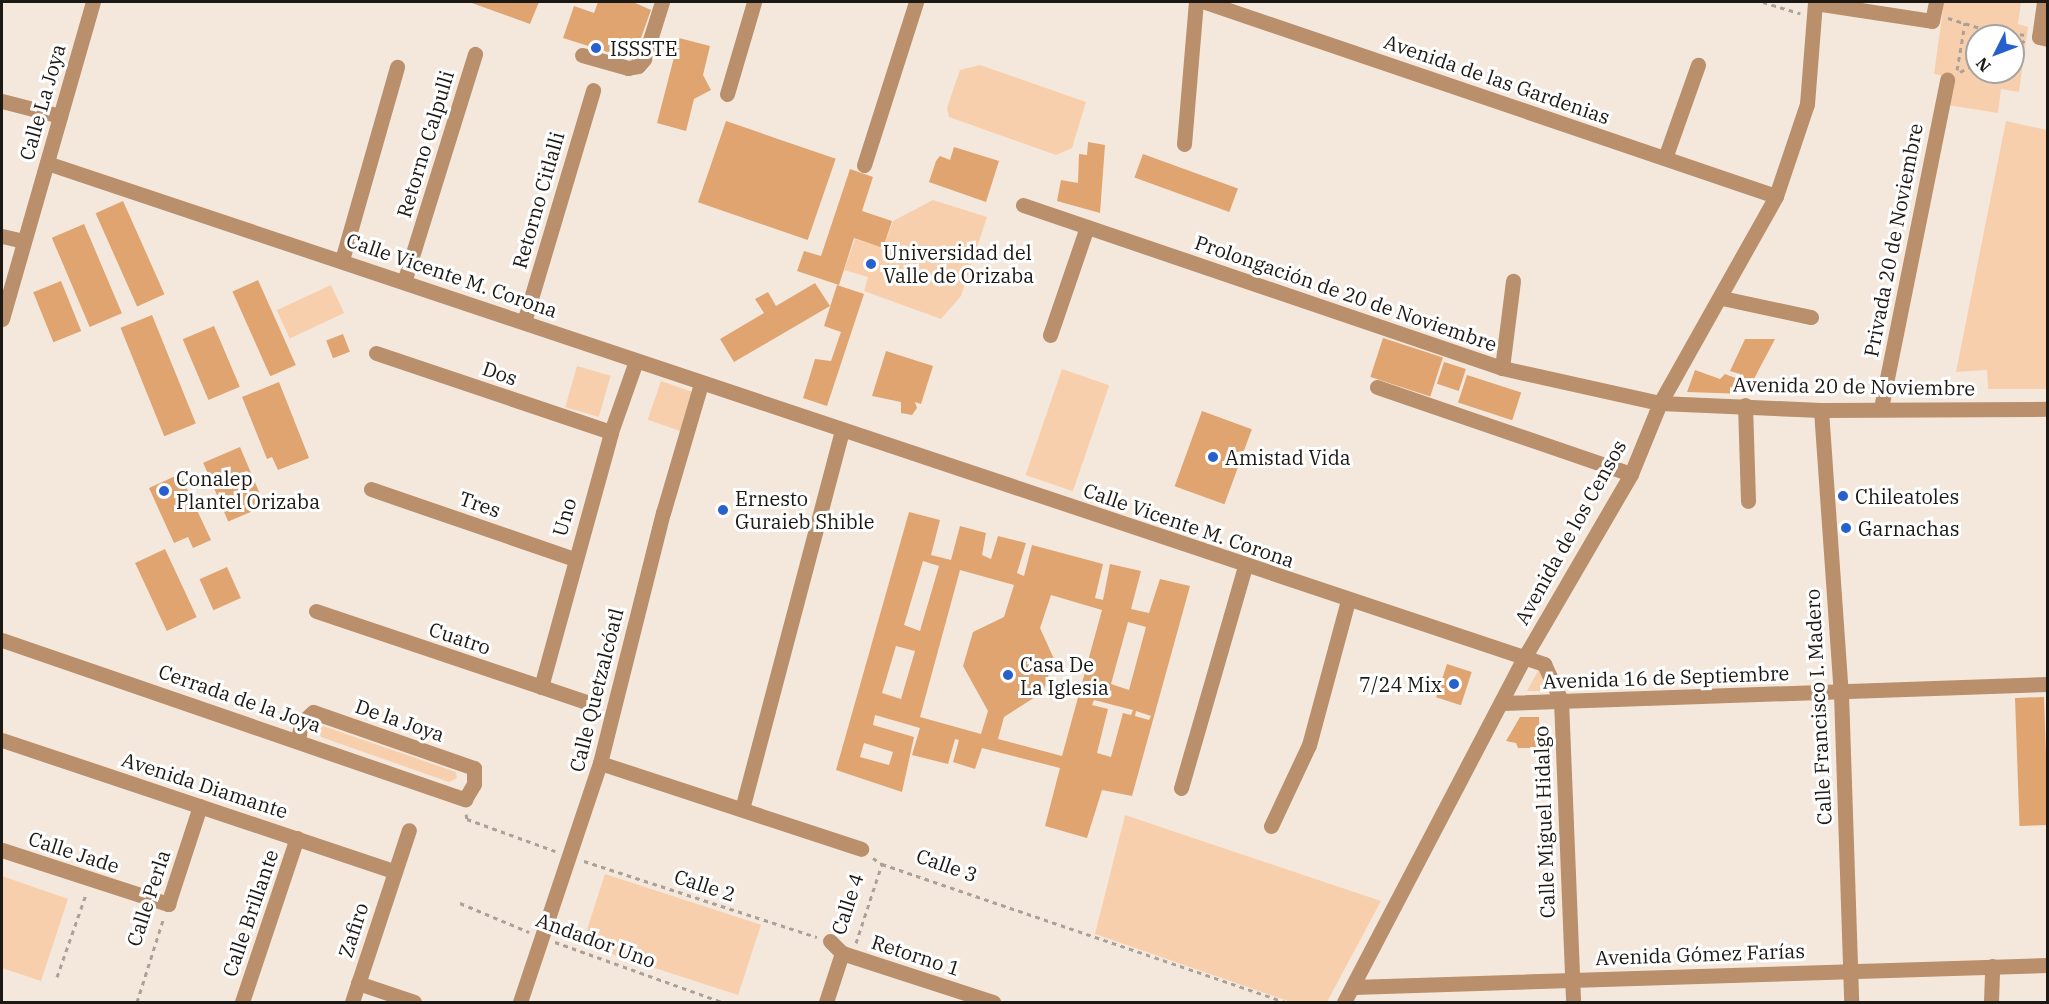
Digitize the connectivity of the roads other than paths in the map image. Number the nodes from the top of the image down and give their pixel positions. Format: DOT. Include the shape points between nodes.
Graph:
graph roads {
  1 [pos="93,2"];
  2 [pos="662,2"];
  3 [pos="754,2"];
  4 [pos="916,2"];
  5 [pos="1196,2"];
  6 [pos="1205,2"];
  7 [pos="1936,2"];
  8 [pos="2044,2"];
  9 [pos="1814,7"];
  10 [pos="2043,38"];
  11 [pos="475,54"];
  12 [pos="582,55"];
  13 [pos="1698,64"];
  14 [pos="397,67"];
  15 [pos="1947,80"];
  16 [pos="593,90"];
  17 [pos="727,94"];
  18 [pos="2,101"];
  19 [pos="60,116"];
  20 [pos="1184,144"];
  21 [pos="1665,158"];
  22 [pos="47,162"];
  23 [pos="864,165"];
  24 [pos="1776,196"];
  25 [pos="1023,205"];
  26 [pos="1087,227"];
  27 [pos="2,236"];
  28 [pos="22,241"];
  29 [pos="342,260"];
  30 [pos="1513,281"];
  31 [pos="404,282"];
  32 [pos="1722,298"];
  33 [pos="1811,317"];
  34 [pos="2,319"];
  35 [pos="524,322"];
  36 [pos="1050,335"];
  37 [pos="376,353"];
  38 [pos="636,361"];
  39 [pos="1502,368"];
  40 [pos="701,384"];
  41 [pos="1377,387"];
  42 [pos="1660,403"];
  43 [pos="1745,405"];
  44 [pos="1881,408"];
  45 [pos="2048,409"];
  46 [pos="1821,410"];
  47 [pos="842,430"];
  48 [pos="611,432"];
  49 [pos="1631,474"];
  50 [pos="371,489"];
  51 [pos="1748,501"];
  52 [pos="574,558"];
  53 [pos="1245,566"];
  54 [pos="1348,600"];
  55 [pos="315,611"];
  56 [pos="2,640"];
  57 [pos="1524,658"];
  58 [pos="2048,684"];
  59 [pos="542,687"];
  60 [pos="1842,693"];
  61 [pos="1561,700"];
  62 [pos="1502,703"];
  63 [pos="592,704"];
  64 [pos="2,740"];
  65 [pos="298,740"];
  66 [pos="600,763"];
  67 [pos="1182,788"];
  68 [pos="465,799"];
  69 [pos="200,806"];
  70 [pos="742,809"];
  71 [pos="1271,826"];
  72 [pos="409,830"];
  73 [pos="297,837"];
  74 [pos="861,849"];
  75 [pos="2,850"];
  76 [pos="394,871"];
  77 [pos="168,904"];
  78 [pos="830,941"];
  79 [pos="847,954"];
  80 [pos="2048,965"];
  81 [pos="1992,966"];
  82 [pos="1848,969"];
  83 [pos="1571,980"];
  84 [pos="358,983"];
  85 [pos="1353,987"];
  86 [pos="242,1002"];
  87 [pos="352,1002"];
  88 [pos="414,1002"];
  89 [pos="520,1002"];
  90 [pos="826,1002"];
  91 [pos="993,1002"];
  92 [pos="1344,1002"];
  93 [pos="1573,1002"];
  94 [pos="1851,1002"];
  95 [pos="1991,1002"];
  1 -- 19 [label="street, Calle La Joya"];
  2 -- 12 [label="street" via="644,59 638,66 628,68"];
  3 -- 17 [label="street"];
  4 -- 23 [label="street"];
  5 -- 20 [label="street"];
  6 -- 21 [label="street, Avenida de las Gardenias"];
  7 -- 9 [label="street" via="1932,21"];
  8 -- 10 [label="street"];
  9 -- 24 [label="street, Avenida de los Censos" via="1807,104"];
  11 -- 31 [label="street, Retorno Calpulli"];
  13 -- 21 [label="street"];
  14 -- 29 [label="street"];
  15 -- 44 [label="street, Privada 20 de Noviembre"];
  16 -- 35 [label="street, Retorno Citlalli"];
  18 -- 19 [label="street"];
  19 -- 22 [label="street, Calle La Joya"];
  21 -- 24 [label="street, Avenida de las Gardenias"];
  22 -- 28 [label="street, Calle La Joya"];
  22 -- 29 [label="street, Calle Vicente M. Corona"];
  24 -- 32 [label="street, Avenida de los Censos"];
  25 -- 26 [label="street, Prolongación de 20 de Noviembre"];
  26 -- 36 [label="street"];
  26 -- 39 [label="street, Prolongación de 20 de Noviembre"];
  27 -- 28 [label="street"];
  28 -- 34 [label="street, Calle La Joya"];
  29 -- 31 [label="street, Calle Vicente M. Corona"];
  30 -- 39 [label="street"];
  31 -- 35 [label="street, Calle Vicente M. Corona"];
  32 -- 33 [label="street"];
  32 -- 42 [label="street, Avenida de los Censos"];
  35 -- 38 [label="street, Calle Vicente M. Corona"];
  37 -- 48 [label="street, Dos"];
  38 -- 40 [label="street, Calle Vicente M. Corona"];
  38 -- 48 [label="street, Uno"];
  39 -- 42 [label="street, Prolongación de 20 de Noviembre"];
  40 -- 47 [label="street, Calle Vicente M. Corona"];
  40 -- 66 [label="street, Calle Quetzalcóatl" via="663,513"];
  41 -- 49 [label="street"];
  42 -- 43 [label="street, Avenida 20 de Noviembre"];
  42 -- 49 [label="street, Avenida de los Censos"];
  43 -- 46 [label="street, Avenida 20 de Noviembre"];
  43 -- 51 [label="street"];
  44 -- 45 [label="street, Avenida 20 de Noviembre"];
  44 -- 46 [label="street, Avenida 20 de Noviembre"];
  46 -- 60 [label="street, Calle Francisco I. Madero"];
  47 -- 53 [label="street, Calle Vicente M. Corona"];
  47 -- 70 [label="street"];
  48 -- 52 [label="street, Uno"];
  49 -- 57 [label="street, Avenida de los Censos"];
  50 -- 52 [label="street, Tres"];
  52 -- 59 [label="street, Uno"];
  53 -- 54 [label="street, Calle Vicente M. Corona"];
  53 -- 67 [label="street"];
  54 -- 57 [label="street, Calle Vicente M. Corona"];
  54 -- 71 [label="street" via="1309,745"];
  55 -- 59 [label="street, Cuatro"];
  56 -- 65 [label="street, Cerrada de la Joya"];
  57 -- 61 [label="street, Calle Miguel Hidalgo" via="1544,664"];
  57 -- 62 [label="street, Avenida de los Censos"];
  58 -- 60 [label="street, Avenida 16 de Septiembre"];
  59 -- 63 [label="street, Cuatro"];
  60 -- 61 [label="street, Avenida 16 de Septiembre"];
  60 -- 82 [label="street, Calle Francisco I. Madero"];
  61 -- 62 [label="street, Avenida 16 de Septiembre"];
  61 -- 83 [label="street, Calle Miguel Hidalgo"];
  62 -- 85 [label="street, Avenida de los Censos"];
  64 -- 69 [label="street, Avenida Diamante"];
  65 -- 68 [label="street, Cerrada de la Joya"];
  65 -- 68 [label="street, De la Joya" via="301,723 313,712 474,768 473,788"];
  66 -- 70 [label="street"];
  66 -- 89 [label="street, Calle Quetzalcóatl"];
  69 -- 73 [label="street, Avenida Diamante"];
  69 -- 77 [label="street, Calle Perla"];
  70 -- 74 [label="street"];
  72 -- 76 [label="street, Zafiro"];
  73 -- 76 [label="street, Avenida Diamante"];
  73 -- 86 [label="street, Calle Brillante"];
  75 -- 77 [label="street, Calle Jade"];
  76 -- 84 [label="street, Zafiro"];
  78 -- 79 [label="street, Retorno 1"];
  79 -- 90 [label="street, Calle 4"];
  79 -- 91 [label="street, Retorno 1"];
  80 -- 81 [label="street, Avenida Gómez Farías"];
  81 -- 82 [label="street, Avenida Gómez Farías"];
  81 -- 95 [label="street"];
  82 -- 83 [label="street, Avenida Gómez Farías"];
  82 -- 94 [label="street, Calle Francisco I. Madero"];
  83 -- 85 [label="street, Avenida Gómez Farías"];
  83 -- 93 [label="street, Calle Miguel Hidalgo"];
  84 -- 87 [label="street, Zafiro"];
  84 -- 88 [label="street"];
  85 -- 92 [label="street, Avenida de los Censos"];
}
